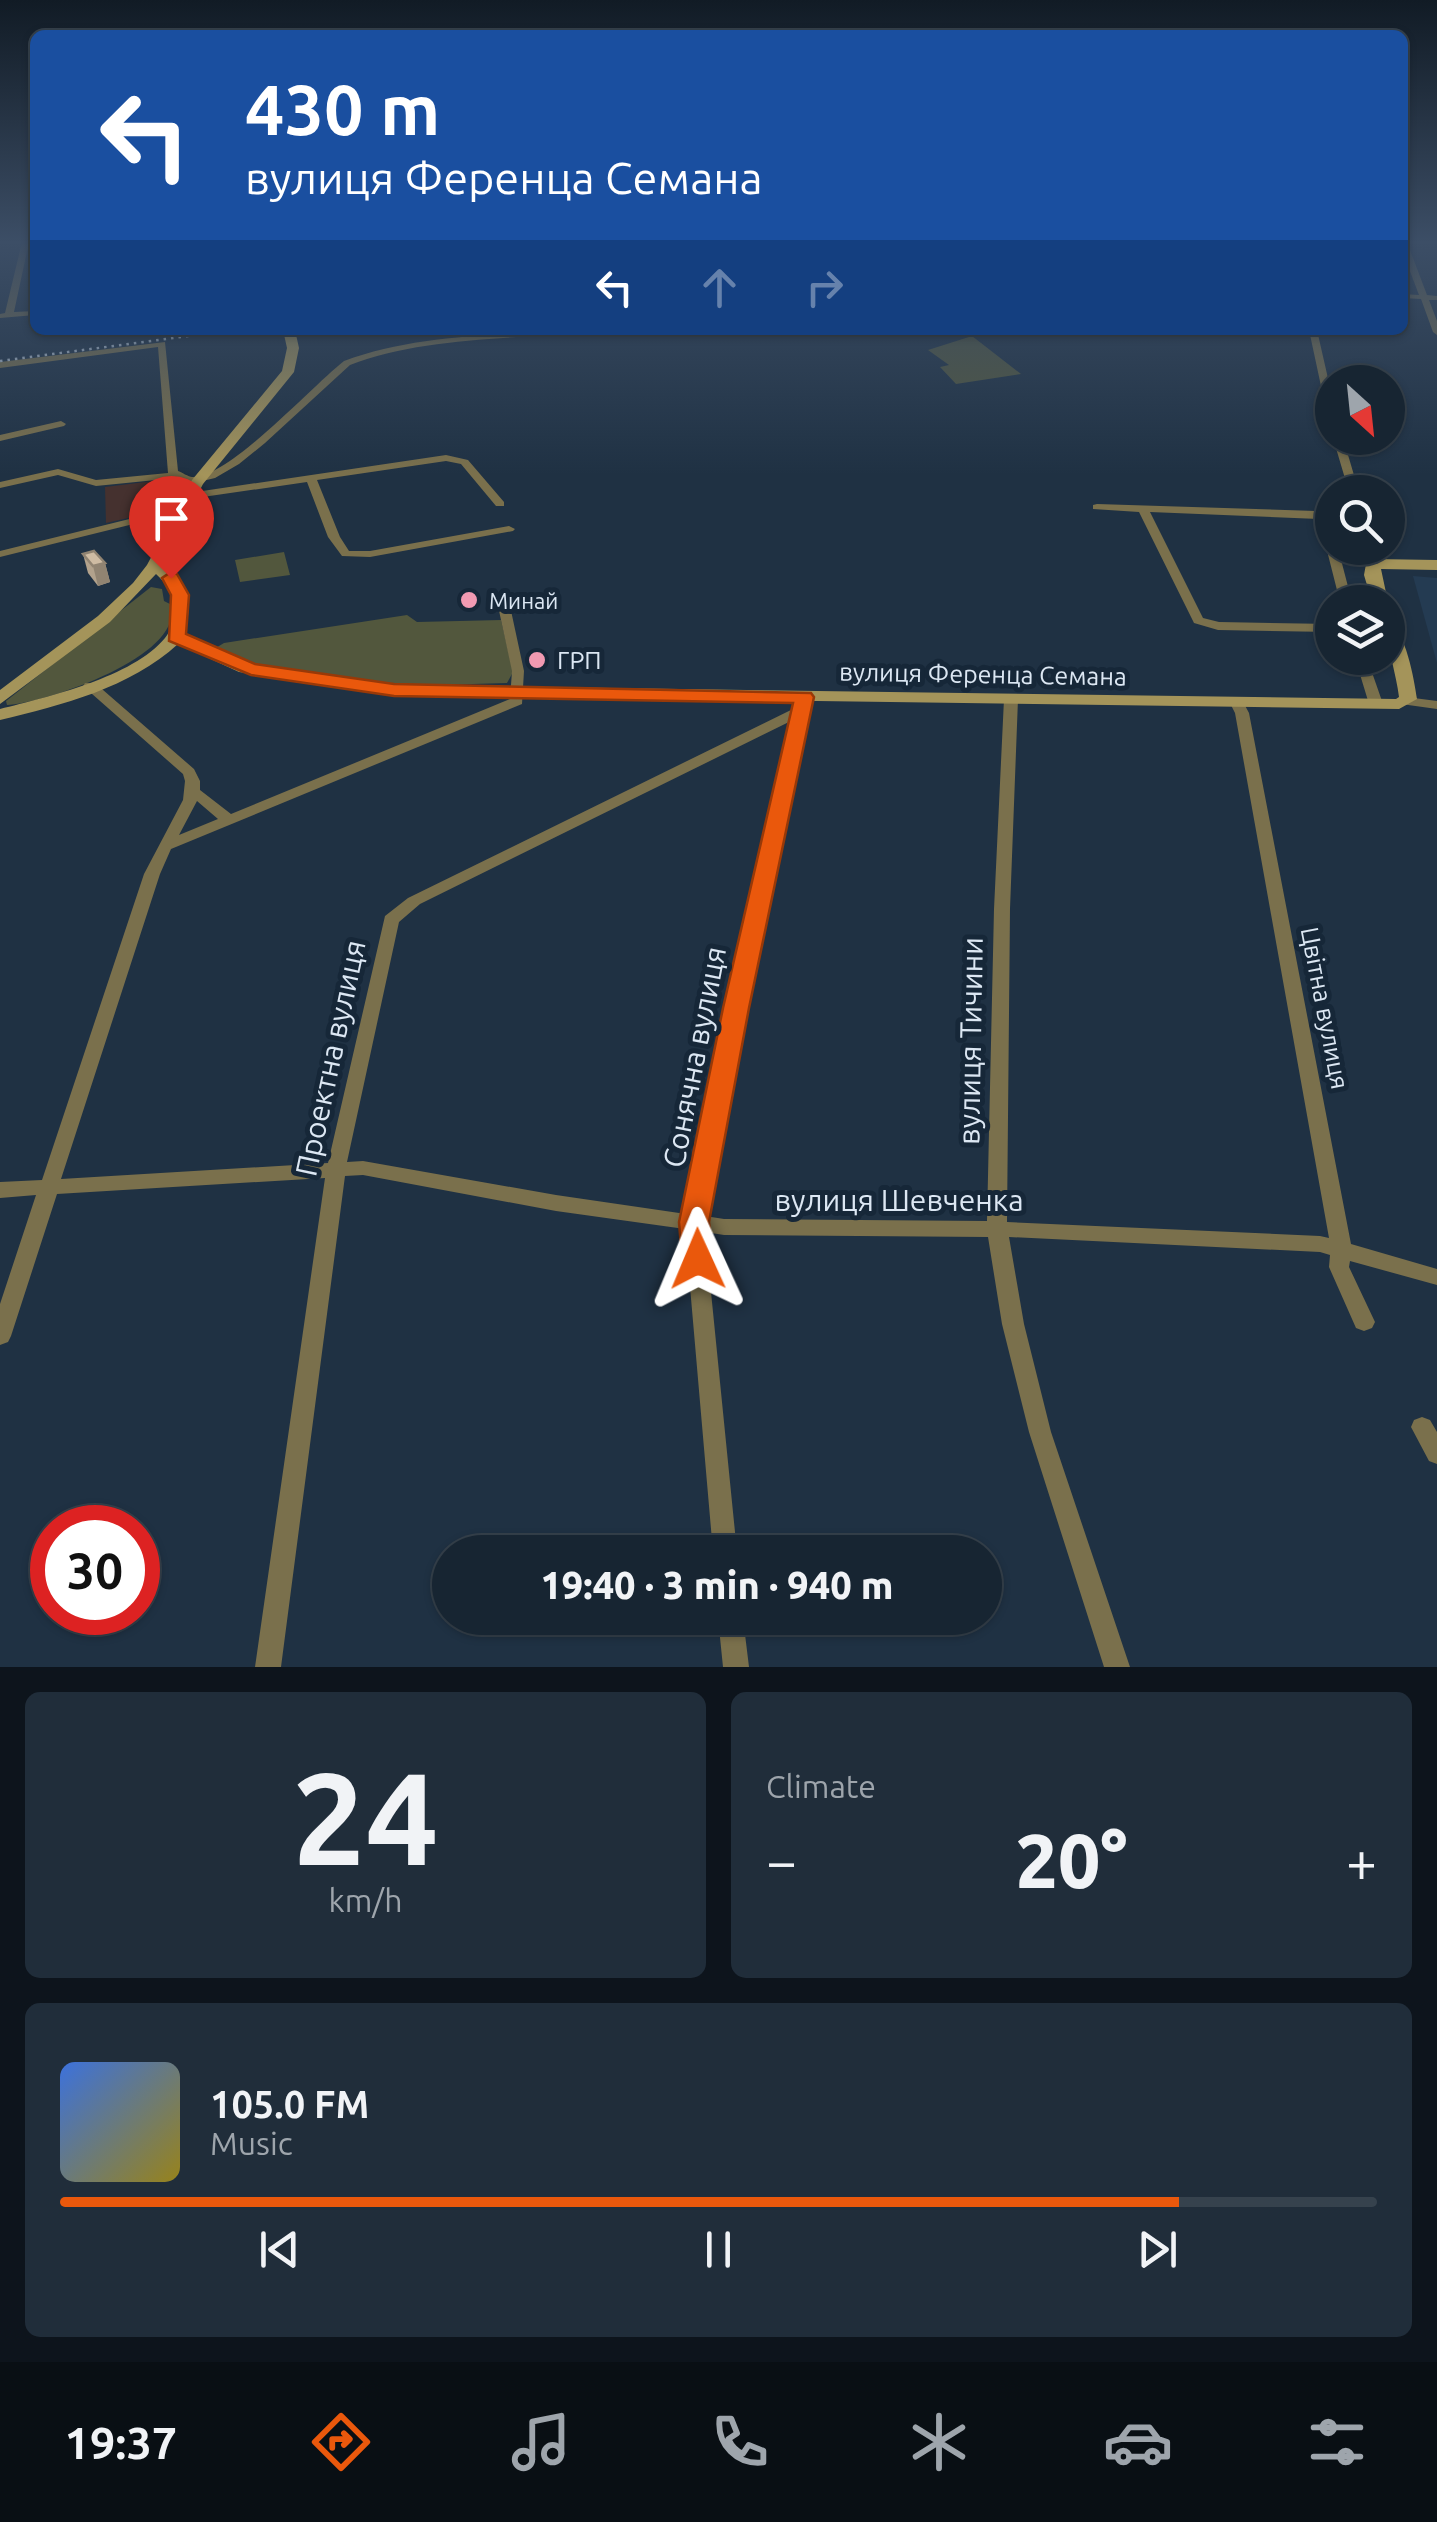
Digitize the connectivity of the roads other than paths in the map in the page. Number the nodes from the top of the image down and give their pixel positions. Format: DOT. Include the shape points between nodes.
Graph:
graph roads {
  1 [pos="290,335"];
  2 [pos="537,335"];
  3 [pos="1314,335"];
  4 [pos="0,365"];
  5 [pos="1321,365"];
  6 [pos="61,424"];
  7 [pos="0,438"];
  8 [pos="175,475"];
  9 [pos="311,478"];
  10 [pos="0,485"];
  11 [pos="189,496"];
  12 [pos="500,504"];
  13 [pos="1096,507"];
  14 [pos="1143,508"];
  15 [pos="509,529"];
  16 [pos="0,554"];
  17 [pos="1405,563"];
  18 [pos="1437,565"];
  19 [pos="154,566"];
  20 [pos="1342,585"];
  21 [pos="504,606"];
  22 [pos="1315,628"];
  23 [pos="176,637"];
  24 [pos="1405,674"];
  25 [pos="1367,675"];
  26 [pos="90,686"];
  27 [pos="518,693"];
  28 [pos="0,699"];
  29 [pos="1011,699"];
  30 [pos="1406,701"];
  31 [pos="1236,702"];
  32 [pos="803,704"];
  33 [pos="1376,704"];
  34 [pos="1437,705"];
  35 [pos="0,715"];
  36 [pos="196,792"];
  37 [pos="228,819"];
  38 [pos="165,846"];
  39 [pos="336,1168"];
  40 [pos="50,1188"];
  41 [pos="0,1190"];
  42 [pos="694,1222"];
  43 [pos="996,1228"];
  44 [pos="1341,1247"];
  45 [pos="1437,1277"];
  46 [pos="1364,1322"];
  47 [pos="0,1336"];
  48 [pos="1422,1427"];
  49 [pos="1437,1454"];
  50 [pos="723,1535"];
  51 [pos="733,1635"];
  52 [pos="268,1667"];
  53 [pos="736,1667"];
  54 [pos="1117,1667"];
  1 -- 11 [label="street" via="292,359 279,388"];
  2 -- 11 [label="street" via="353,360"];
  3 -- 5 [label="street"];
  4 -- 8 [label="street" via="162,344"];
  6 -- 7 [label="street"];
  8 -- 10 [label="street" via="96,484 58,472"];
  8 -- 11 [label="street"];
  9 -- 11 [label="street"];
  9 -- 12 [label="street" via="457,459"];
  9 -- 15 [label="street" via="346,554"];
  11 -- 16 [label="street"];
  11 -- 19 [label="street"];
  13 -- 14 [label="street"];
  14 -- 20 [label="street" via="1324,517"];
  14 -- 22 [label="street" via="1198,620"];
  17 -- 18 [label="street"];
  19 -- 23 [label="street" via="180,595"];
  19 -- 28 [label="street" via="118,607"];
  21 -- 27 [label="street"];
  23 -- 26 [label="street"];
  23 -- 27 [label="street, вулиця Ференца Семана" via="251,670 378,689"];
  24 -- 30 [label="street"];
  25 -- 33 [label="street"];
  26 -- 35 [label="street"];
  26 -- 36 [label="street" via="189,772"];
  27 -- 32 [label="street, вулиця Ференца Семана"];
  27 -- 37 [label="street" via="517,700"];
  29 -- 31 [label="street, вулиця Ференца Семана"];
  29 -- 32 [label="street, вулиця Ференца Семана"];
  29 -- 43 [label="street, вулиця Тичини"];
  30 -- 33 [label="street, вулиця Ференца Семана"];
  30 -- 34 [label="street, вулиця Ференца Семана"];
  31 -- 33 [label="street, вулиця Ференца Семана"];
  31 -- 44 [label="street, Цвітна вулиця"];
  32 -- 39 [label="street, Проектна вулиця" via="400,910 386,935"];
  32 -- 42 [label="street, Сонячна вулиця"];
  36 -- 37 [label="street"];
  36 -- 38 [label="street"];
  37 -- 38 [label="street"];
  38 -- 40 [label="street"];
  39 -- 40 [label="street, вулиця Шевченка"];
  39 -- 42 [label="street, вулиця Шевченка"];
  39 -- 52 [label="street, Проектна вулиця"];
  40 -- 41 [label="street, вулиця Шевченка"];
  40 -- 47 [label="street"];
  42 -- 43 [label="street, вулиця Шевченка" via="802,1230"];
  42 -- 50 [label="street, Сонячна вулиця"];
  43 -- 44 [label="street, вулиця Шевченка"];
  43 -- 54 [label="street, вулиця Тичини" via="1040,1432"];
  44 -- 45 [label="street, вулиця Шевченка"];
  44 -- 46 [label="street, Цвітна вулиця" via="1339,1267"];
  48 -- 49 [label="street"];
  51 -- 53 [label="street"];
}
